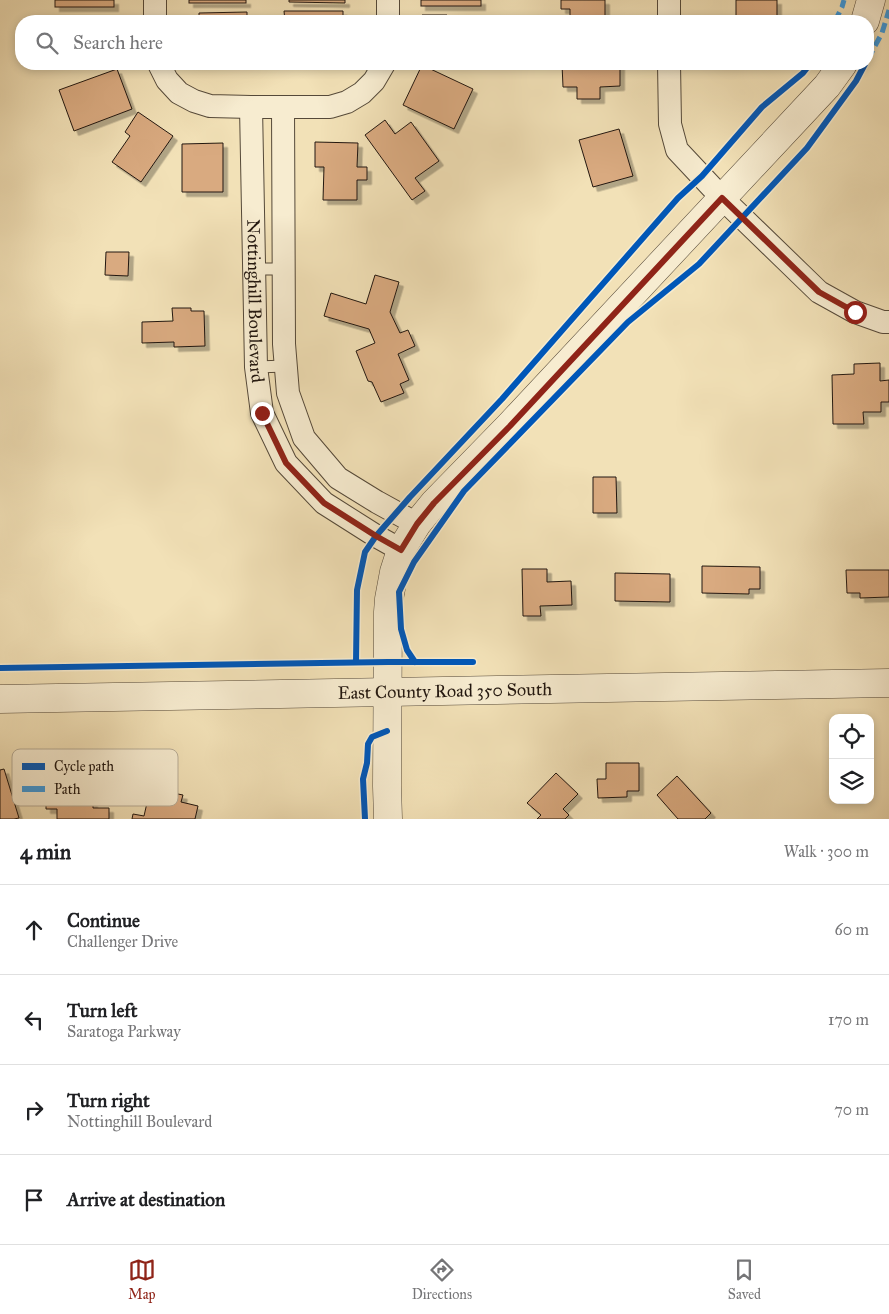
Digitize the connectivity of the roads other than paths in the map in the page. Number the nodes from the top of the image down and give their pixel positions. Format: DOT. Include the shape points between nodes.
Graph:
graph roads {
  1 [pos="155,0"];
  2 [pos="388,0"];
  3 [pos="668,0"];
  4 [pos="871,0"];
  5 [pos="155,15"];
  6 [pos="388,15"];
  7 [pos="669,15"];
  8 [pos="867,15"];
  9 [pos="162,70"];
  10 [pos="380,70"];
  11 [pos="669,70"];
  12 [pos="838,70"];
  13 [pos="283,107"];
  14 [pos="251,108"];
  15 [pos="722,198"];
  16 [pos="254,269"];
  17 [pos="284,269"];
  18 [pos="889,322"];
  19 [pos="286,366"];
  20 [pos="256,367"];
  21 [pos="417,524"];
  22 [pos="401,550"];
  23 [pos="889,683"];
  24 [pos="388,692"];
  25 [pos="0,699"];
  26 [pos="388,819"];
  1 -- 5 [label="street"];
  2 -- 6 [label="street"];
  3 -- 7 [label="street"];
  4 -- 8 [label="street"];
  9 -- 14 [label="street" via="179,93 194,101 210,106"];
  10 -- 13 [label="street" via="362,93 347,102 330,106"];
  11 -- 15 [label="street" via="670,124 677,150"];
  12 -- 15 [label="street"];
  13 -- 14 [label="street"];
  13 -- 17 [label="street, Nottinghill Boulevard"];
  14 -- 16 [label="street, Nottinghill Boulevard"];
  15 -- 18 [label="street" via="819,292 855,312"];
  15 -- 21 [label="street"];
  16 -- 17 [label="lane"];
  16 -- 20 [label="street, Nottinghill Boulevard"];
  17 -- 19 [label="street, Nottinghill Boulevard"];
  19 -- 20 [label="lane"];
  19 -- 21 [label="street, Nottinghill Boulevard" via="288,392 304,438 338,478"];
  20 -- 22 [label="street, Nottinghill Boulevard" via="262,413 286,463 324,503"];
  21 -- 22 [label="street"];
  22 -- 24 [label="street" via="389,599"];
  23 -- 24 [label="street, East County Road 350 South"];
  24 -- 25 [label="street, East County Road 350 South"];
  24 -- 26 [label="street"];
}
